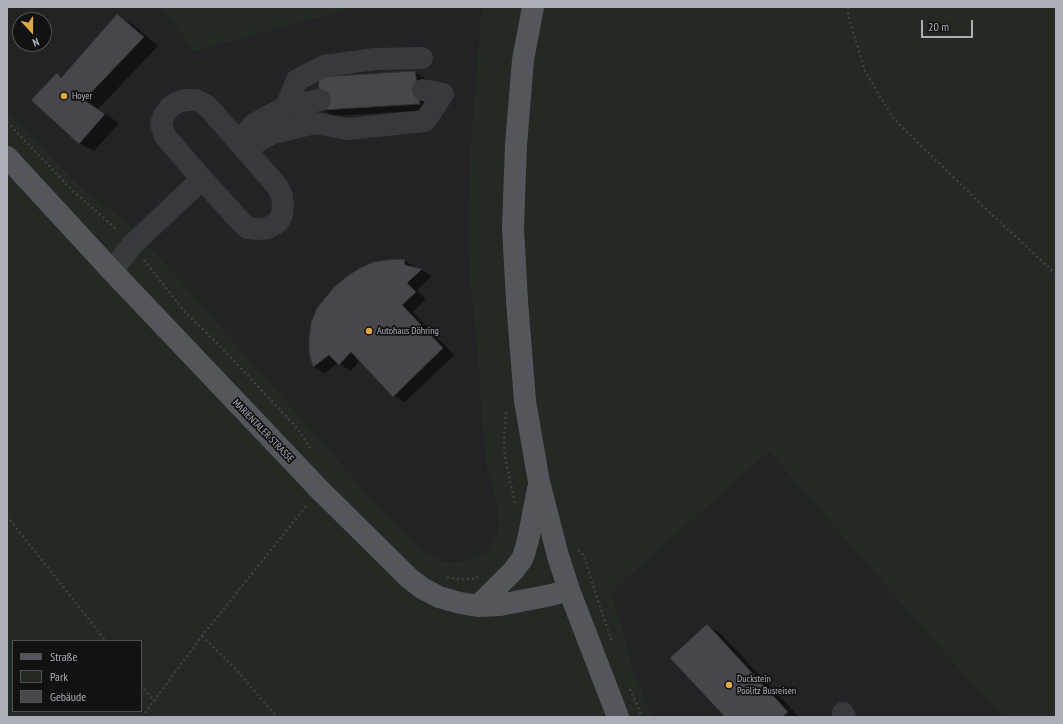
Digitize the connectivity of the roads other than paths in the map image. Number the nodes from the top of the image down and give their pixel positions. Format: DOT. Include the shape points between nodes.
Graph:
graph roads {
  1 [pos="533,7"];
  2 [pos="422,58"];
  3 [pos="423,90"];
  4 [pos="320,100"];
  5 [pos="286,107"];
  6 [pos="242,145"];
  7 [pos="7,157"];
  8 [pos="202,179"];
  9 [pos="112,271"];
  10 [pos="540,482"];
  11 [pos="569,590"];
  12 [pos="478,606"];
  13 [pos="618,717"];
  1 -- 10 [label="main road" via="523,60 513,228 524,401"];
  2 -- 5 [label="lane" via="375,59 324,66 297,80"];
  3 -- 6 [label="lane" via="443,94 425,121 348,129 315,123 273,133"];
  4 -- 5 [label="lane"];
  5 -- 6 [label="lane" via="254,124"];
  6 -- 8 [label="lane" via="204,104 196,100 187,100 170,107 164,114 162,124 165,136"];
  6 -- 8 [label="lane" via="277,186 282,196 282,215 278,222 268,228 248,228"];
  7 -- 9 [label="main road, MARIENTALER STRASSE"];
  8 -- 9 [label="lane" via="132,245"];
  9 -- 12 [label="main road, MARIENTALER STRASSE" via="319,489 408,578 439,597"];
  10 -- 11 [label="main road"];
  10 -- 12 [label="main road" via="524,554 514,570"];
  11 -- 12 [label="main road, MARIENTALER STRASSE" via="500,605"];
  11 -- 13 [label="main road"];
}
